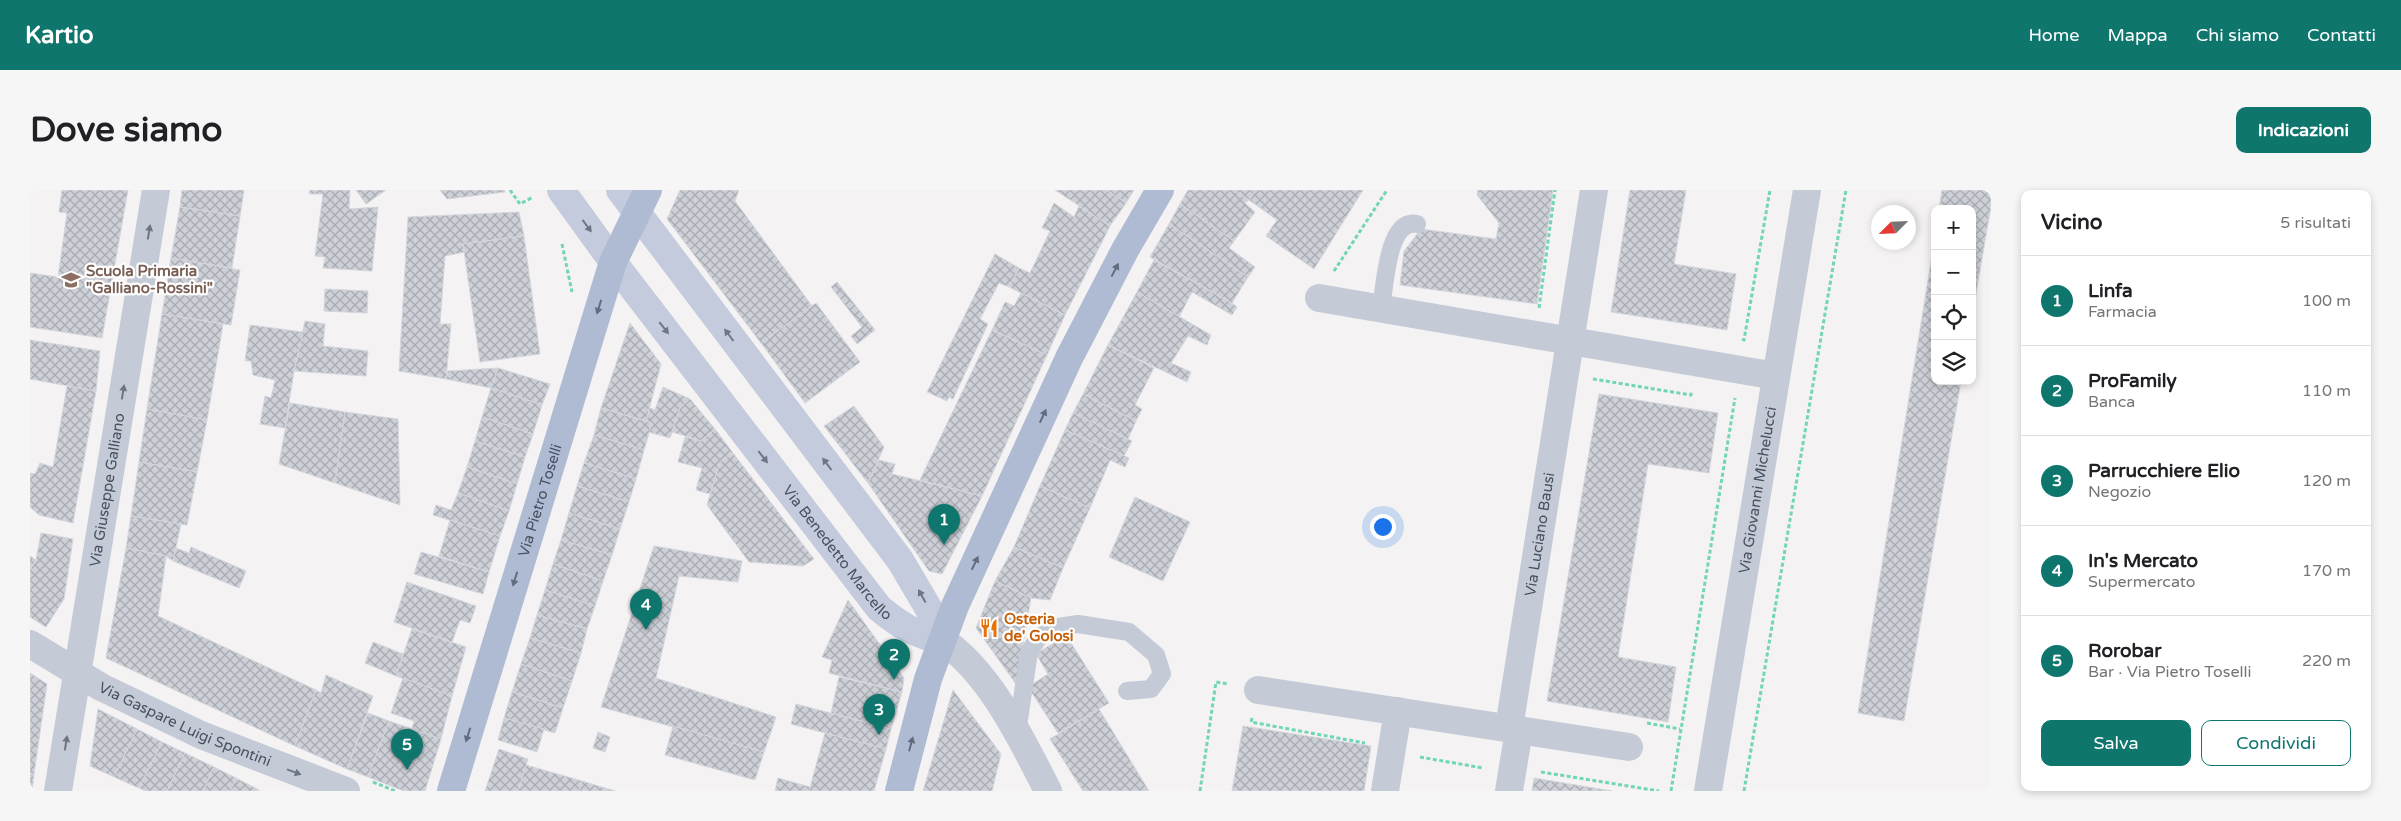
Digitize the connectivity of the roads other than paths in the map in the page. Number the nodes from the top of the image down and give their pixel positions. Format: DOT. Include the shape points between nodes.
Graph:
graph roads {
  1 [pos="156,190"];
  2 [pos="620,190"];
  3 [pos="1160,190"];
  4 [pos="1594,190"];
  5 [pos="1807,190"];
  6 [pos="550,192"];
  7 [pos="643,202"];
  8 [pos="1417,224"];
  9 [pos="613,262"];
  10 [pos="1319,298"];
  11 [pos="1381,308"];
  12 [pos="1570,341"];
  13 [pos="1776,376"];
  14 [pos="942,640"];
  15 [pos="30,644"];
  16 [pos="77,674"];
  17 [pos="1258,690"];
  18 [pos="1127,691"];
  19 [pos="1398,711"];
  20 [pos="1514,729"];
  21 [pos="1017,733"];
  22 [pos="1629,747"];
  23 [pos="58,791"];
  24 [pos="346,791"];
  25 [pos="450,791"];
  26 [pos="899,791"];
  27 [pos="1048,791"];
  28 [pos="1385,791"];
  29 [pos="1509,791"];
  30 [pos="1708,791"];
  16 -- 1 [label="street, Via Giuseppe Galliano, one-way"];
  2 -- 7 [label="street"];
  14 -- 3 [label="main road, one-way" via="1069,358"];
  4 -- 12 [label="street, Via Luciano Bausi"];
  5 -- 13 [label="street, Via Giovanni Michelucci"];
  6 -- 9 [label="street, Via Benedetto Marcello, one-way"];
  7 -- 9 [label="main road, Via Pietro Toselli"];
  14 -- 7 [label="street, one-way" via="933,616 900,560"];
  8 -- 11 [label="lane" via="1403,226 1394,236"];
  9 -- 14 [label="street, Via Benedetto Marcello, one-way" via="879,608 925,638"];
  9 -- 25 [label="main road, Via Pietro Toselli, one-way"];
  10 -- 11 [label="street"];
  11 -- 12 [label="street"];
  12 -- 13 [label="street"];
  12 -- 20 [label="street, Via Luciano Bausi"];
  13 -- 30 [label="street, Via Giovanni Michelucci"];
  14 -- 21 [label="street" via="959,651 974,667"];
  26 -- 14 [label="main road, one-way" via="928,679"];
  15 -- 16 [label="street, Via Gaspare Luigi Spontini"];
  23 -- 16 [label="street, Via Giuseppe Galliano, one-way"];
  16 -- 24 [label="street, Via Gaspare Luigi Spontini, one-way" via="201,735"];
  17 -- 19 [label="street"];
  18 -- 21 [label="lane" via="1151,689 1162,674 1156,655 1129,632 1078,624 1058,627 1039,637 1029,652"];
  19 -- 20 [label="street"];
  19 -- 28 [label="street"];
  20 -- 22 [label="street"];
  20 -- 29 [label="street, Via Luciano Bausi"];
  21 -- 27 [label="street"];
}
